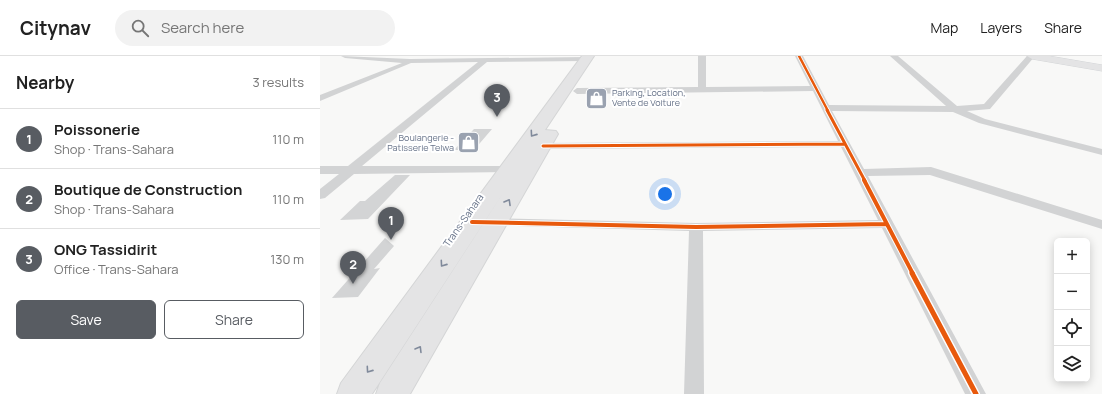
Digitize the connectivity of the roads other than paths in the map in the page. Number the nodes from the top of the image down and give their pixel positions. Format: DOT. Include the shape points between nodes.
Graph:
graph roads {
  1 [pos="345,56"];
  2 [pos="424,56"];
  3 [pos="702,56"];
  4 [pos="799,56"];
  5 [pos="1032,56"];
  6 [pos="590,57"];
  7 [pos="488,58"];
  8 [pos="899,58"];
  9 [pos="410,61"];
  10 [pos="1102,68"];
  11 [pos="816,88"];
  12 [pos="702,90"];
  13 [pos="577,91"];
  14 [pos="320,98"];
  15 [pos="827,108"];
  16 [pos="955,109"];
  17 [pos="845,144"];
  18 [pos="543,146"];
  19 [pos="1102,152"];
  20 [pos="320,170"];
  21 [pos="351,170"];
  22 [pos="507,170"];
  23 [pos="861,173"];
  24 [pos="320,195"];
  25 [pos="472,222"];
  26 [pos="496,223"];
  27 [pos="887,224"];
  28 [pos="1102,225"];
  29 [pos="696,227"];
  30 [pos="353,394"];
  31 [pos="392,394"];
  32 [pos="694,394"];
  33 [pos="976,394"];
  1 -- 9 [label="street"];
  2 -- 9 [label="street"];
  3 -- 12 [label="street"];
  4 -- 11 [label="street"];
  5 -- 10 [label="street"];
  5 -- 16 [label="street" via="987,107"];
  6 -- 7 [label="street"];
  6 -- 13 [label="main road"];
  6 -- 22 [label="main road, Trans-Sahara, one-way"];
  7 -- 9 [label="street"];
  7 -- 21 [label="street"];
  8 -- 16 [label="street"];
  9 -- 14 [label="street"];
  11 -- 12 [label="street"];
  11 -- 15 [label="street"];
  12 -- 13 [label="street"];
  13 -- 18 [label="main road"];
  15 -- 16 [label="street"];
  15 -- 17 [label="street"];
  16 -- 19 [label="street" via="982,121"];
  17 -- 18 [label="street"];
  17 -- 23 [label="street"];
  26 -- 18 [label="main road, one-way"];
  20 -- 21 [label="street"];
  21 -- 22 [label="street"];
  21 -- 24 [label="street"];
  22 -- 25 [label="main road, Trans-Sahara"];
  23 -- 27 [label="street"];
  23 -- 28 [label="street" via="931,171"];
  25 -- 26 [label="street"];
  25 -- 30 [label="main road, Trans-Sahara, one-way"];
  26 -- 29 [label="street"];
  31 -- 26 [label="main road, one-way"];
  27 -- 29 [label="street"];
  27 -- 33 [label="street"];
  29 -- 32 [label="street"];
}
